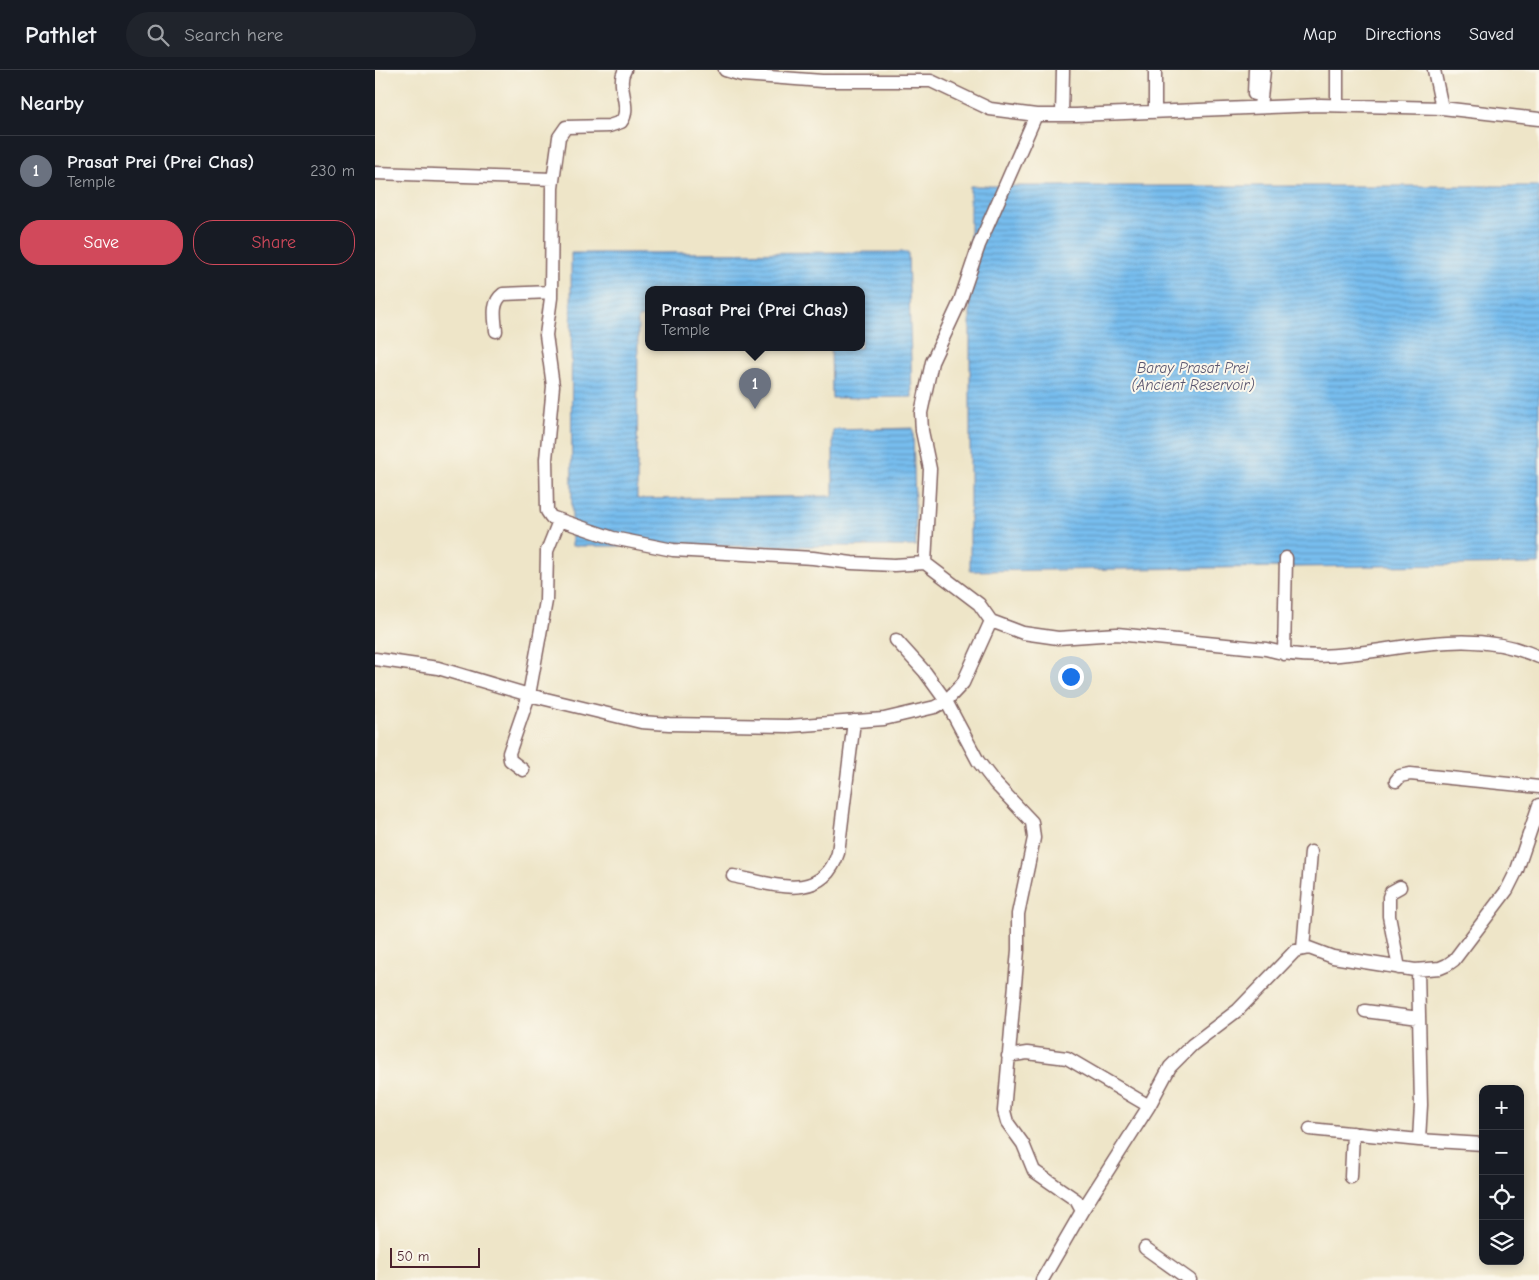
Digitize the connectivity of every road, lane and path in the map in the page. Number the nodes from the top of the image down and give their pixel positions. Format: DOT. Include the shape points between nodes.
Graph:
graph roads {
  1 [pos="625,70"];
  2 [pos="725,70"];
  3 [pos="1063,70"];
  4 [pos="1155,70"];
  5 [pos="1255,70"];
  6 [pos="1265,70"];
  7 [pos="1337,70"];
  8 [pos="1434,70"];
  9 [pos="1337,105"];
  10 [pos="1257,107"];
  11 [pos="1442,108"];
  12 [pos="1155,111"];
  13 [pos="1036,115"];
  14 [pos="1062,115"];
  15 [pos="1539,119"];
  16 [pos="375,173"];
  17 [pos="553,179"];
  18 [pos="551,292"];
  19 [pos="496,331"];
  20 [pos="559,521"];
  21 [pos="1286,558"];
  22 [pos="925,563"];
  23 [pos="991,621"];
  24 [pos="896,640"];
  25 [pos="1284,654"];
  26 [pos="1539,657"];
  27 [pos="375,659"];
  28 [pos="529,695"];
  29 [pos="945,701"];
  30 [pos="854,721"];
  31 [pos="523,770"];
  32 [pos="1396,781"];
  33 [pos="1539,787"];
  34 [pos="1539,805"];
  35 [pos="1311,852"];
  36 [pos="733,876"];
  37 [pos="1400,887"];
  38 [pos="1303,949"];
  39 [pos="1399,968"];
  40 [pos="1418,970"];
  41 [pos="1365,1011"];
  42 [pos="1419,1018"];
  43 [pos="1008,1056"];
  44 [pos="1149,1106"];
  45 [pos="1310,1129"];
  46 [pos="1353,1133"];
  47 [pos="1419,1140"];
  48 [pos="1479,1144"];
  49 [pos="1351,1177"];
  50 [pos="1082,1211"];
  51 [pos="1145,1248"];
  52 [pos="1042,1280"];
  53 [pos="1190,1280"];
  1 -- 17 [label="street" via="621,78 624,119 609,126 566,127 559,137"];
  2 -- 13 [label="street" via="741,75 808,80 931,81 990,109"];
  3 -- 14 [label="street"];
  4 -- 12 [label="street"];
  5 -- 10 [label="street"];
  6 -- 10 [label="street"];
  7 -- 9 [label="street"];
  8 -- 11 [label="street"];
  9 -- 10 [label="street"];
  9 -- 11 [label="street"];
  10 -- 12 [label="street"];
  11 -- 15 [label="street"];
  12 -- 14 [label="street"];
  13 -- 14 [label="street"];
  13 -- 22 [label="street" via="979,245 959,304 931,362 921,413 930,469"];
  16 -- 17 [label="street"];
  17 -- 18 [label="street"];
  18 -- 19 [label="street" via="500,296 494,310"];
  18 -- 20 [label="street" via="546,336 553,375 546,459 547,504 551,517"];
  20 -- 22 [label="street" via="613,538 673,550 869,564"];
  20 -- 28 [label="street" via="547,551 546,601"];
  21 -- 25 [label="street"];
  22 -- 23 [label="street" via="979,604"];
  23 -- 25 [label="street" via="1023,633 1058,638 1117,634 1266,649"];
  23 -- 29 [label="street" via="963,683"];
  24 -- 29 [label="street" via="925,672"];
  25 -- 26 [label="street" via="1323,657 1436,641 1469,640 1526,651"];
  27 -- 28 [label="street" via="438,668"];
  28 -- 30 [label="street" via="641,722 789,726"];
  28 -- 31 [label="street" via="509,756 514,765"];
  29 -- 30 [label="street" via="935,707 884,719"];
  29 -- 43 [label="street" via="978,762 1029,818 1033,828 1034,838 1016,928"];
  30 -- 36 [label="street" via="838,853 827,876 800,887 778,886"];
  32 -- 33 [label="street" via="1410,774"];
  34 -- 40 [label="street" via="1507,890 1454,960 1440,968"];
  35 -- 38 [label="street"];
  37 -- 39 [label="street" via="1391,892 1388,905"];
  38 -- 39 [label="street"];
  38 -- 44 [label="street" via="1295,951 1238,1010 1192,1045 1170,1067"];
  39 -- 40 [label="street"];
  40 -- 42 [label="street"];
  41 -- 42 [label="street"];
  42 -- 47 [label="street"];
  43 -- 44 [label="street" via="1027,1053 1067,1058"];
  43 -- 50 [label="street" via="1004,1103 1007,1122 1023,1144 1034,1171 1076,1200"];
  44 -- 50 [label="street"];
  45 -- 46 [label="street"];
  46 -- 47 [label="street"];
  46 -- 49 [label="street"];
  47 -- 48 [label="street"];
  50 -- 52 [label="street"];
  51 -- 53 [label="street"];
}
